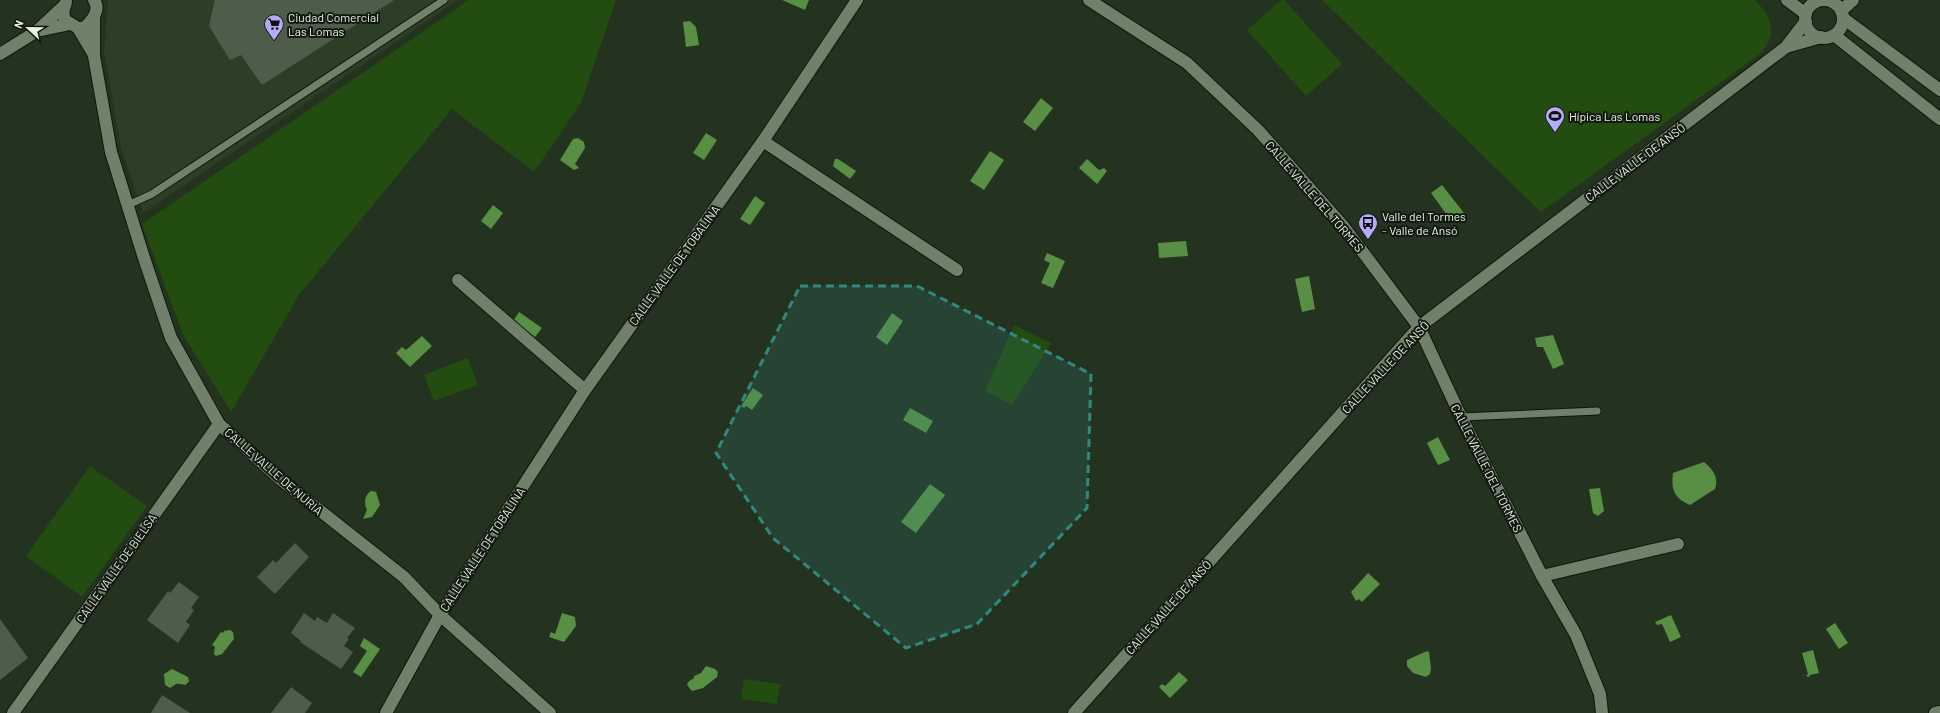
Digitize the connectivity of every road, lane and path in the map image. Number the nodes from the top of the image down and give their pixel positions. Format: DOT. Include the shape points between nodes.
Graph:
graph roads {
  1 [pos="444,0"];
  2 [pos="857,0"];
  3 [pos="1089,0"];
  4 [pos="1787,0"];
  5 [pos="1853,0"];
  6 [pos="96,1"];
  7 [pos="66,2"];
  8 [pos="1812,2"];
  9 [pos="1844,10"];
  10 [pos="94,17"];
  11 [pos="1806,17"];
  12 [pos="74,26"];
  13 [pos="37,31"];
  14 [pos="1834,35"];
  15 [pos="1821,37"];
  16 [pos="1786,47"];
  17 [pos="0,54"];
  18 [pos="94,56"];
  19 [pos="1940,90"];
  20 [pos="1940,119"];
  21 [pos="763,141"];
  22 [pos="128,205"];
  23 [pos="957,270"];
  24 [pos="458,280"];
  25 [pos="1419,326"];
  26 [pos="585,390"];
  27 [pos="1596,411"];
  28 [pos="1461,417"];
  29 [pos="219,424"];
  30 [pos="1678,544"];
  31 [pos="1542,576"];
  32 [pos="440,615"];
  33 [pos="1940,712"];
  34 [pos="14,713"];
  35 [pos="386,713"];
  36 [pos="550,713"];
  37 [pos="1074,713"];
  38 [pos="1602,713"];
  39 [pos="1935,713"];
  1 -- 22 [label="lane" via="152,194"];
  2 -- 21 [label="street, CALLE VALLE DE TOBALINA"];
  3 -- 25 [label="street, CALLE VALLE DEL TORMES" via="1187,63 1258,130 1344,227"];
  4 -- 11 [label="street"];
  5 -- 9 [label="street"];
  6 -- 10 [label="street, CALLE VALLE DE NURIA"];
  7 -- 12 [label="street, CALLE VALLE DE NURIA" via="63,13 65,20"];
  7 -- 13 [label="street"];
  8 -- 9 [label="street" via="1833,2"];
  8 -- 11 [label="street"];
  9 -- 14 [label="street" via="1841,28"];
  9 -- 19 [label="street"];
  10 -- 12 [label="street" via="84,28"];
  10 -- 18 [label="street, CALLE VALLE DE NURIA"];
  11 -- 15 [label="street" via="1810,32"];
  11 -- 16 [label="street, CALLE VALLE DE ANSÓ"];
  12 -- 13 [label="street"];
  12 -- 18 [label="street, CALLE VALLE DE NURIA"];
  13 -- 17 [label="street"];
  14 -- 15 [label="street"];
  14 -- 20 [label="street"];
  15 -- 16 [label="street, CALLE VALLE DE ANSÓ"];
  16 -- 25 [label="street, CALLE VALLE DE ANSÓ"];
  18 -- 22 [label="street, CALLE VALLE DE NURIA" via="111,152"];
  21 -- 23 [label="street"];
  21 -- 26 [label="street, CALLE VALLE DE TOBALINA"];
  22 -- 29 [label="street, CALLE VALLE DE NURIA" via="171,338"];
  24 -- 26 [label="street"];
  25 -- 28 [label="street, CALLE VALLE DEL TORMES"];
  25 -- 37 [label="street, CALLE VALLE DE ANSÓ"];
  26 -- 32 [label="street, CALLE VALLE DE TOBALINA"];
  27 -- 28 [label="lane"];
  28 -- 31 [label="street, CALLE VALLE DEL TORMES"];
  29 -- 32 [label="street, CALLE VALLE DE NURIA" via="280,479 404,577"];
  29 -- 34 [label="street, CALLE VALLE DE BIELSA"];
  30 -- 31 [label="street"];
  31 -- 38 [label="street, CALLE VALLE DEL TORMES" via="1576,635 1600,694"];
  32 -- 35 [label="street, CALLE VALLE DE TOBALINA"];
  32 -- 36 [label="street, CALLE VALLE DE NURIA"];
  33 -- 39 [label="street"];
}
